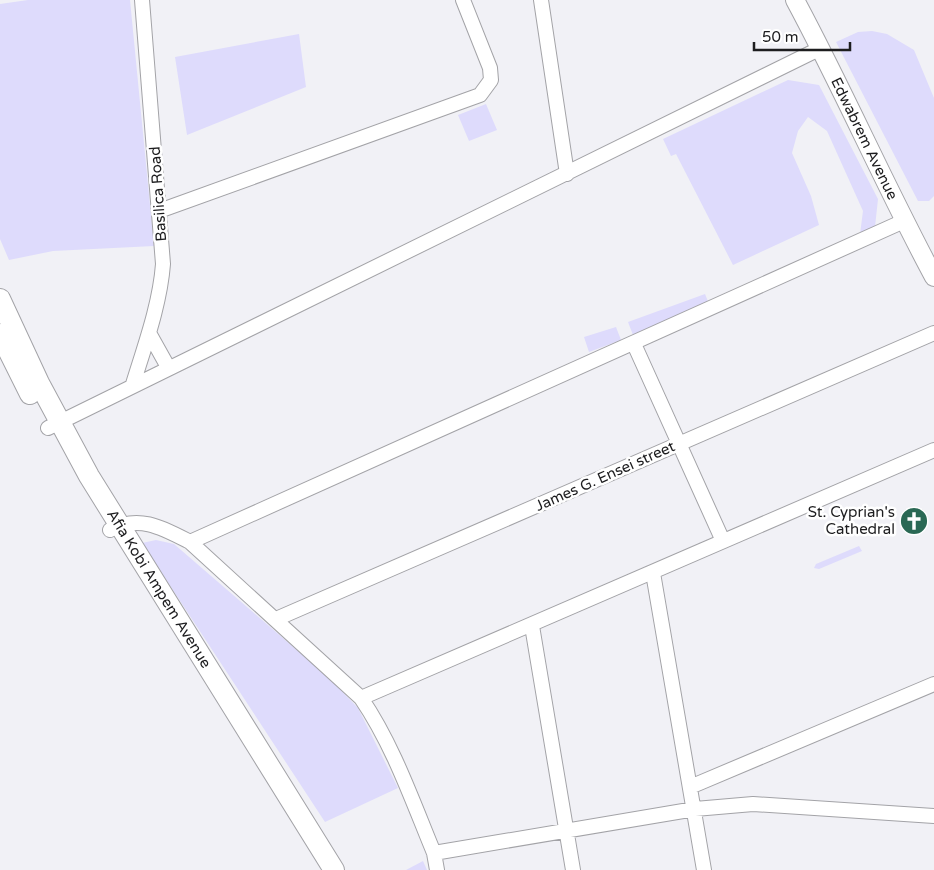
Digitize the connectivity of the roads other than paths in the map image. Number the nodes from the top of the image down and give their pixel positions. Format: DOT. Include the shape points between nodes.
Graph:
graph roads {
  1 [pos="142,0"];
  2 [pos="463,0"];
  3 [pos="541,0"];
  4 [pos="795,0"];
  5 [pos="821,48"];
  6 [pos="567,174"];
  7 [pos="160,211"];
  8 [pos="904,221"];
  9 [pos="934,276"];
  10 [pos="0,299"];
  11 [pos="148,333"];
  12 [pos="0,334"];
  13 [pos="934,334"];
  14 [pos="634,344"];
  15 [pos="168,367"];
  16 [pos="133,384"];
  17 [pos="54,425"];
  18 [pos="679,443"];
  19 [pos="934,450"];
  20 [pos="115,527"];
  21 [pos="723,541"];
  22 [pos="190,542"];
  23 [pos="653,573"];
  24 [pos="276,619"];
  25 [pos="532,626"];
  26 [pos="934,684"];
  27 [pos="361,698"];
  28 [pos="690,787"];
  29 [pos="695,809"];
  30 [pos="934,816"];
  31 [pos="567,832"];
  32 [pos="434,853"];
  33 [pos="318,870"];
  34 [pos="334,870"];
  35 [pos="436,870"];
  36 [pos="573,870"];
  37 [pos="704,870"];
  1 -- 7 [label="street, Basilica Road"];
  2 -- 7 [label="street" via="490,68 491,80 480,95"];
  3 -- 6 [label="street"];
  4 -- 5 [label="street, Edwabrem Avenue"];
  5 -- 6 [label="street"];
  5 -- 8 [label="street, Edwabrem Avenue"];
  6 -- 15 [label="street"];
  7 -- 11 [label="street, Basilica Road" via="162,279"];
  8 -- 9 [label="street, Edwabrem Avenue"];
  8 -- 14 [label="street"];
  10 -- 17 [label="main road, Afia Kobi Ampem Avenue"];
  11 -- 15 [label="street"];
  11 -- 16 [label="street, Basilica Road"];
  12 -- 17 [label="main road, Afia Kobi Ampem Avenue"];
  13 -- 18 [label="street, James G. Ensei street"];
  14 -- 18 [label="street"];
  14 -- 22 [label="street"];
  15 -- 16 [label="street"];
  16 -- 17 [label="street"];
  17 -- 20 [label="main road, Afia Kobi Ampem Avenue" via="89,476"];
  18 -- 21 [label="street"];
  18 -- 24 [label="street, James G. Ensei street"];
  19 -- 21 [label="street"];
  20 -- 22 [label="street" via="138,522 154,524"];
  20 -- 33 [label="main road, Afia Kobi Ampem Avenue"];
  20 -- 34 [label="main road, Afia Kobi Ampem Avenue"];
  21 -- 23 [label="street"];
  22 -- 24 [label="street"];
  23 -- 25 [label="street"];
  23 -- 28 [label="street"];
  24 -- 27 [label="street"];
  25 -- 27 [label="street"];
  25 -- 31 [label="street"];
  26 -- 28 [label="street"];
  27 -- 32 [label="street" via="398,764"];
  28 -- 29 [label="street"];
  29 -- 30 [label="street" via="752,804"];
  29 -- 31 [label="street"];
  29 -- 37 [label="street"];
  31 -- 32 [label="street"];
  31 -- 36 [label="street"];
  32 -- 35 [label="street"];
}
